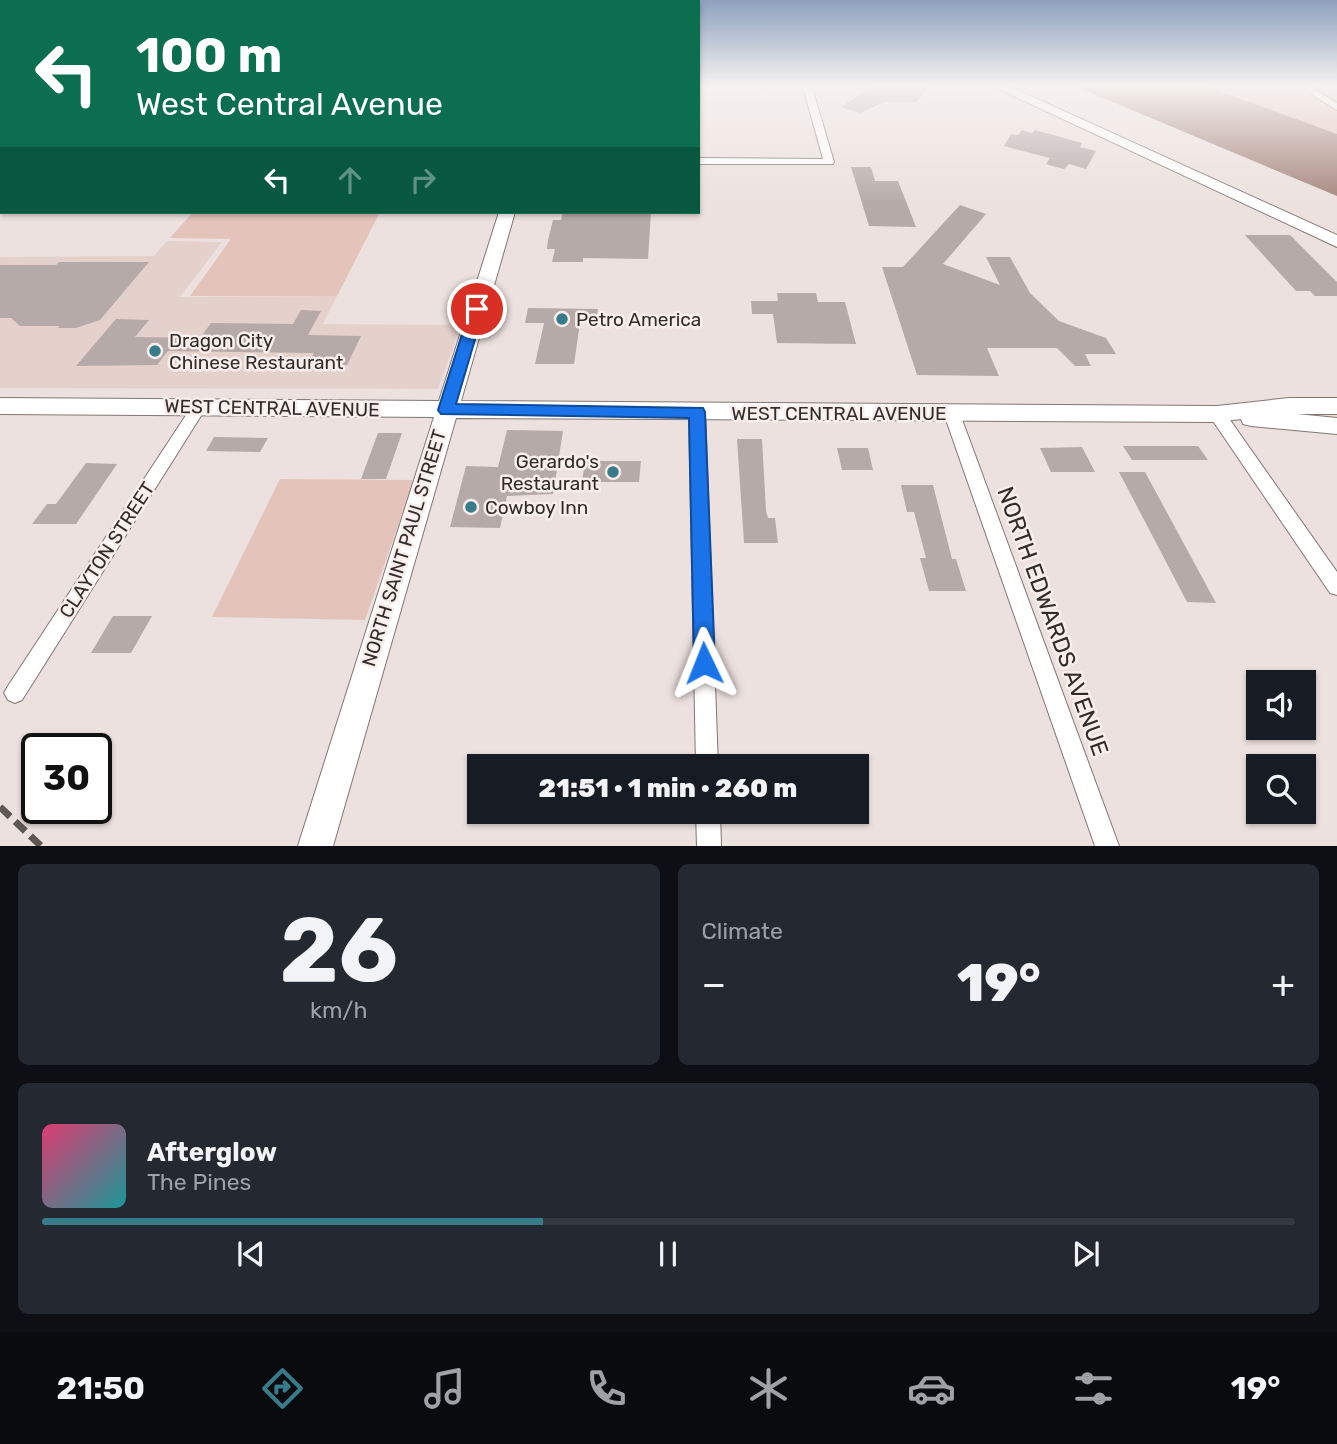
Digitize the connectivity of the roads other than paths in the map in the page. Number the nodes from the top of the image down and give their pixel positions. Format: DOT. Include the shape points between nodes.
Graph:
graph roads {
  1 [pos="819,126"];
  2 [pos="1086,126"];
  3 [pos="1108,126"];
  4 [pos="700,161"];
  5 [pos="507,214"];
  6 [pos="1337,233"];
  7 [pos="1337,242"];
  8 [pos="0,406"];
  9 [pos="1337,406"];
  10 [pos="199,407"];
  11 [pos="446,410"];
  12 [pos="697,412"];
  13 [pos="952,414"];
  14 [pos="1217,414"];
  15 [pos="1337,426"];
  16 [pos="1337,587"];
  17 [pos="15,693"];
  18 [pos="707,754"];
  19 [pos="708,824"];
  20 [pos="315,845"];
  21 [pos="709,845"];
  22 [pos="1107,845"];
  1 -- 4 [label="street" via="829,162"];
  2 -- 7 [label="main road"];
  3 -- 6 [label="main road"];
  5 -- 11 [label="main road, NORTH SAINT PAUL STREET"];
  8 -- 10 [label="main road, WEST CENTRAL AVENUE"];
  9 -- 14 [label="main road, WEST CENTRAL AVENUE"];
  10 -- 11 [label="main road, WEST CENTRAL AVENUE"];
  10 -- 17 [label="street, CLAYTON STREET"];
  11 -- 12 [label="main road, WEST CENTRAL AVENUE"];
  11 -- 20 [label="main road, NORTH SAINT PAUL STREET"];
  12 -- 13 [label="main road, WEST CENTRAL AVENUE"];
  12 -- 18 [label="street"];
  13 -- 14 [label="main road, WEST CENTRAL AVENUE"];
  13 -- 22 [label="street, NORTH EDWARDS AVENUE"];
  14 -- 15 [label="main road, WEST CENTRAL AVENUE"];
  14 -- 16 [label="street"];
  19 -- 21 [label="street"];
}
